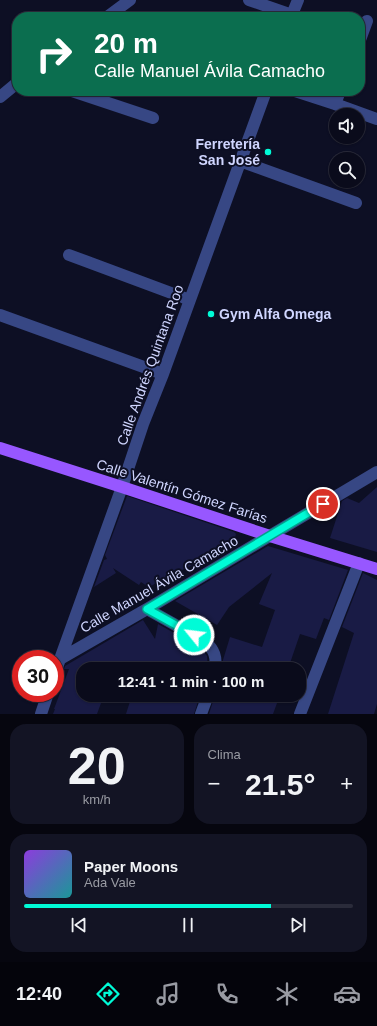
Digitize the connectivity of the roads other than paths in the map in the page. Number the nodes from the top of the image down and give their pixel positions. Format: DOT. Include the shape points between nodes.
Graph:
graph roads {
  1 [pos="130,0"];
  2 [pos="249,0"];
  3 [pos="298,0"];
  4 [pos="114,12"];
  5 [pos="281,12"];
  6 [pos="294,12"];
  7 [pos="367,21"];
  8 [pos="365,26"];
  9 [pos="12,87"];
  10 [pos="87,96"];
  11 [pos="264,96"];
  12 [pos="310,96"];
  13 [pos="338,96"];
  14 [pos="0,97"];
  15 [pos="335,104"];
  16 [pos="153,118"];
  17 [pos="377,119"];
  18 [pos="240,161"];
  19 [pos="356,203"];
  20 [pos="69,255"];
  21 [pos="190,300"];
  22 [pos="0,315"];
  23 [pos="163,374"];
  24 [pos="0,448"];
  25 [pos="377,472"];
  26 [pos="122,487"];
  27 [pos="270,536"];
  28 [pos="359,563"];
  29 [pos="377,569"];
  30 [pos="147,609"];
  31 [pos="63,650"];
  32 [pos="64,657"];
  33 [pos="216,662"];
  34 [pos="45,702"];
  35 [pos="206,702"];
  36 [pos="41,714"];
  37 [pos="202,714"];
  38 [pos="300,714"];
  1 -- 4 [label="street"];
  2 -- 5 [label="street"];
  3 -- 6 [label="street"];
  7 -- 8 [label="street"];
  9 -- 14 [label="street"];
  10 -- 16 [label="street"];
  11 -- 18 [label="street, Calle Andrés Quintana Roo"];
  12 -- 15 [label="street"];
  13 -- 15 [label="street"];
  15 -- 17 [label="street"];
  18 -- 19 [label="street"];
  18 -- 21 [label="street, Calle Andrés Quintana Roo"];
  20 -- 21 [label="street"];
  21 -- 23 [label="street, Calle Andrés Quintana Roo"];
  22 -- 23 [label="street"];
  23 -- 26 [label="street, Calle Andrés Quintana Roo"];
  24 -- 26 [label="main road, Calle Valentín Gómez Farías"];
  25 -- 27 [label="street, Calle Manuel Ávila Camacho"];
  26 -- 27 [label="main road, Calle Valentín Gómez Farías"];
  26 -- 31 [label="street, Calle Andrés Quintana Roo"];
  27 -- 28 [label="main road, Calle Valentín Gómez Farías"];
  27 -- 30 [label="street, Calle Manuel Ávila Camacho"];
  28 -- 29 [label="main road, Calle Valentín Gómez Farías"];
  28 -- 38 [label="street"];
  30 -- 32 [label="street, Calle Manuel Ávila Camacho"];
  30 -- 33 [label="street" via="206,642 215,654"];
  34 -- 36 [label="street"];
  35 -- 37 [label="street"];
}
